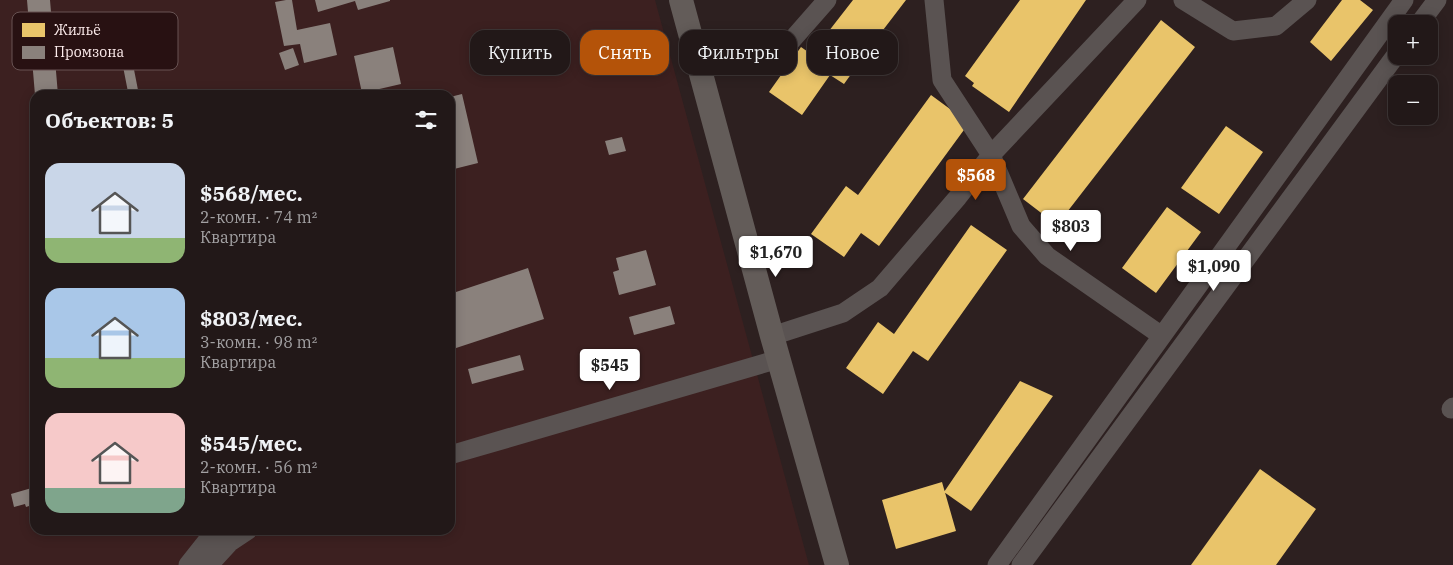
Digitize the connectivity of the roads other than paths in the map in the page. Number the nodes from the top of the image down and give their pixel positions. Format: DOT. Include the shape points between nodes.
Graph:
graph roads {
  1 [pos="681,0"];
  2 [pos="827,0"];
  3 [pos="934,0"];
  4 [pos="1137,0"];
  5 [pos="1183,0"];
  6 [pos="1307,0"];
  7 [pos="1404,0"];
  8 [pos="1437,0"];
  9 [pos="1426,15"];
  10 [pos="797,34"];
  11 [pos="1389,65"];
  12 [pos="991,155"];
  13 [pos="772,336"];
  14 [pos="1162,336"];
  15 [pos="779,359"];
  16 [pos="455,454"];
  17 [pos="212,535"];
  18 [pos="240,535"];
  19 [pos="188,565"];
  20 [pos="209,565"];
  21 [pos="838,565"];
  22 [pos="997,565"];
  23 [pos="1021,565"];
  1 -- 13 [label="main road"];
  2 -- 10 [label="street"];
  3 -- 12 [label="street" via="942,80"];
  4 -- 12 [label="street"];
  5 -- 6 [label="street" via="1233,31 1276,26"];
  7 -- 14 [label="street"];
  8 -- 9 [label="street"];
  11 -- 23 [label="street"];
  12 -- 13 [label="street" via="880,288 843,313"];
  12 -- 14 [label="street" via="1021,226 1047,256"];
  13 -- 15 [label="main road"];
  14 -- 22 [label="street"];
  15 -- 16 [label="street"];
  15 -- 21 [label="main road"];
  17 -- 19 [label="street"];
  18 -- 20 [label="street"];
}
